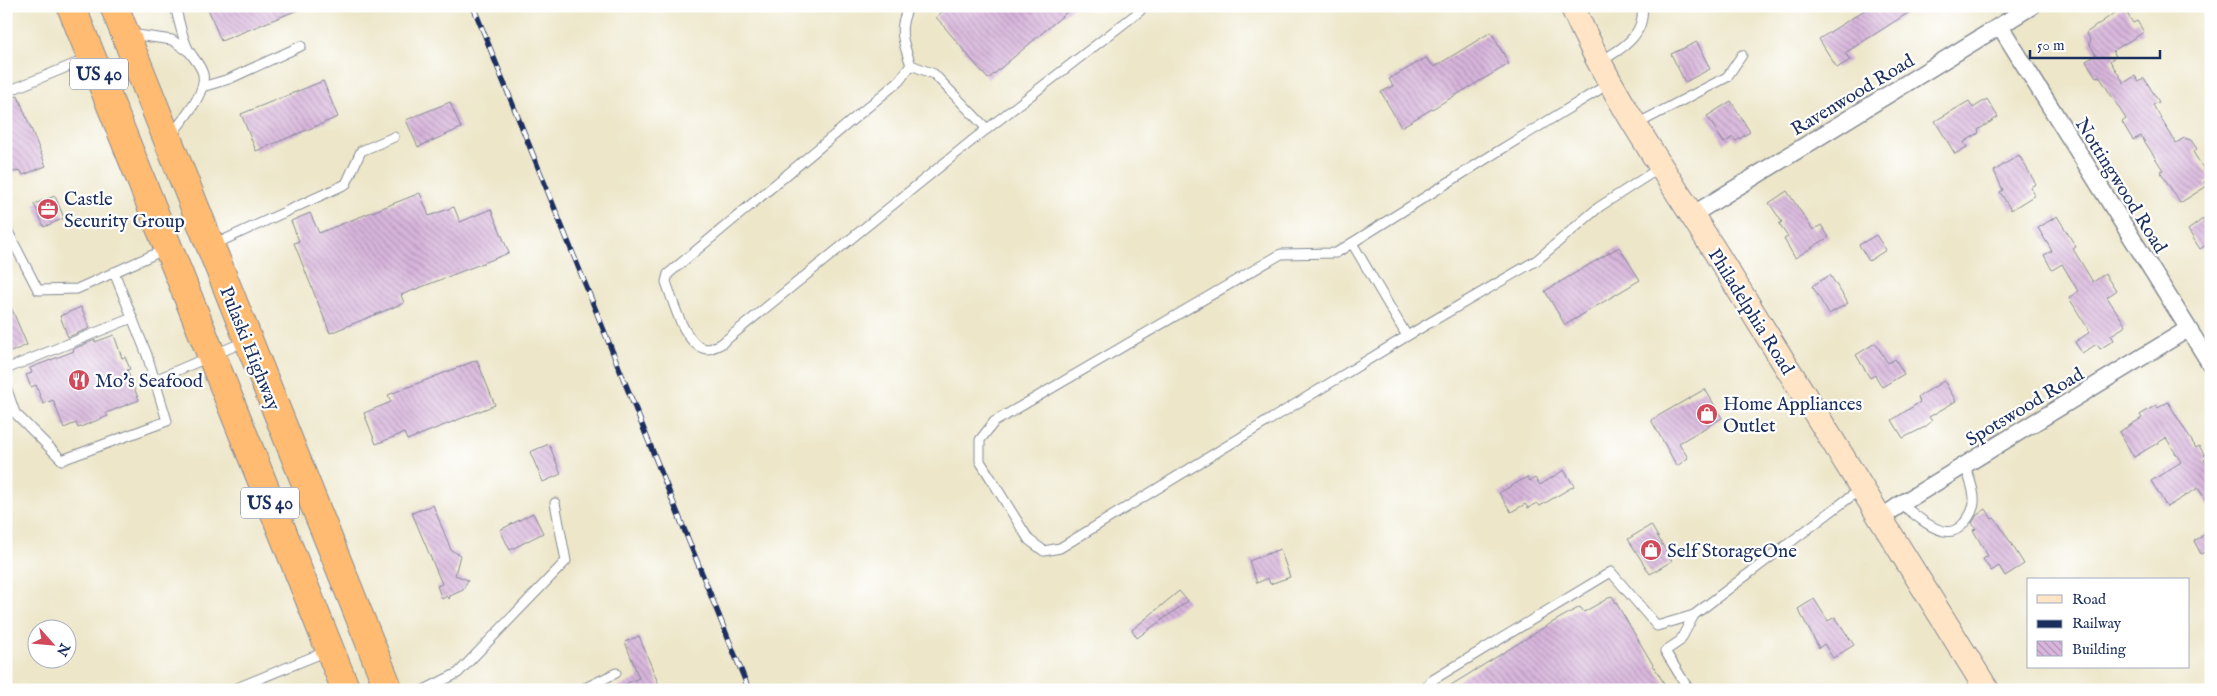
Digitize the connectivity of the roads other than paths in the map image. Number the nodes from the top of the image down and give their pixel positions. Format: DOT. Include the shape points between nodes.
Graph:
graph roads {
  1 [pos="71,6"];
  2 [pos="114,6"];
  3 [pos="175,6"];
  4 [pos="909,6"];
  5 [pos="1144,6"];
  6 [pos="1572,6"];
  7 [pos="1642,6"];
  8 [pos="2032,6"];
  9 [pos="2000,26"];
  10 [pos="125,34"];
  11 [pos="301,46"];
  12 [pos="188,51"];
  13 [pos="1742,55"];
  14 [pos="92,57"];
  15 [pos="1599,62"];
  16 [pos="911,65"];
  17 [pos="1610,83"];
  18 [pos="202,87"];
  19 [pos="6,92"];
  20 [pos="1634,125"];
  21 [pos="987,129"];
  22 [pos="394,137"];
  23 [pos="168,140"];
  24 [pos="1661,167"];
  25 [pos="1692,215"];
  26 [pos="6,228"];
  27 [pos="1352,243"];
  28 [pos="210,246"];
  29 [pos="169,248"];
  30 [pos="114,272"];
  31 [pos="132,318"];
  32 [pos="2188,330"];
  33 [pos="1407,336"];
  34 [pos="248,340"];
  35 [pos="211,356"];
  36 [pos="2211,365"];
  37 [pos="6,369"];
  38 [pos="155,380"];
  39 [pos="6,387"];
  40 [pos="1965,465"];
  41 [pos="1862,488"];
  42 [pos="555,503"];
  43 [pos="1901,504"];
  44 [pos="1881,518"];
  45 [pos="1694,615"];
  46 [pos="329,650"];
  47 [pos="616,673"];
  48 [pos="232,690"];
  49 [pos="346,690"];
  50 [pos="389,690"];
  51 [pos="424,690"];
  52 [pos="582,690"];
  53 [pos="1425,690"];
  54 [pos="1688,690"];
  55 [pos="1986,690"];
  1 -- 14 [label="highway, Pulaski Highway / US 40"];
  2 -- 10 [label="highway, Pulaski Highway / US 40"];
  3 -- 12 [label="lane"];
  4 -- 16 [label="lane" via="901,38"];
  5 -- 21 [label="lane"];
  6 -- 15 [label="main road, Philadelphia Road"];
  7 -- 15 [label="lane" via="1643,14 1634,37 1625,48"];
  8 -- 9 [label="street, Ravenwood Road"];
  9 -- 25 [label="street, Ravenwood Road"];
  9 -- 32 [label="street, Nottingwood Road"];
  10 -- 12 [label="lane" via="172,40"];
  10 -- 23 [label="highway, Pulaski Highway / US 40"];
  11 -- 18 [label="lane" via="229,79"];
  12 -- 18 [label="lane" via="198,62 203,76"];
  13 -- 20 [label="lane" via="1727,77"];
  14 -- 19 [label="lane"];
  14 -- 29 [label="highway, Pulaski Highway / US 40"];
  15 -- 17 [label="main road, Philadelphia Road"];
  16 -- 21 [label="lane" via="934,74"];
  16 -- 21 [label="lane" via="899,81 668,274 666,282 688,338 698,347 708,349 721,344"];
  17 -- 20 [label="main road, Philadelphia Road"];
  17 -- 27 [label="lane"];
  18 -- 23 [label="lane"];
  20 -- 24 [label="main road, Philadelphia Road"];
  22 -- 28 [label="lane" via="360,151 346,184"];
  23 -- 28 [label="highway, Pulaski Highway / US 40"];
  24 -- 25 [label="main road, Philadelphia Road"];
  24 -- 33 [label="lane" via="1598,207 1537,260"];
  25 -- 41 [label="main road, Philadelphia Road"];
  26 -- 30 [label="lane" via="38,290 77,289"];
  27 -- 33 [label="lane"];
  27 -- 33 [label="lane" via="1336,253 1281,254 994,422 980,440 980,460 1029,540 1044,551 1060,548"];
  28 -- 34 [label="highway, Pulaski Highway / US 40"];
  29 -- 30 [label="lane"];
  29 -- 35 [label="highway, Pulaski Highway / US 40"];
  30 -- 31 [label="lane"];
  31 -- 37 [label="lane"];
  31 -- 38 [label="lane"];
  32 -- 36 [label="street, Nottingwood Road"];
  32 -- 40 [label="street, Spotswood Road"];
  34 -- 35 [label="lane"];
  34 -- 50 [label="highway, Pulaski Highway / US 40"];
  35 -- 38 [label="lane"];
  35 -- 46 [label="highway, Pulaski Highway / US 40"];
  38 -- 39 [label="lane" via="167,421 62,460 15,413"];
  40 -- 43 [label="street, Spotswood Road"];
  40 -- 43 [label="lane" via="1975,504 1972,514 1962,526 1944,531"];
  41 -- 44 [label="main road, Philadelphia Road"];
  41 -- 45 [label="lane"];
  42 -- 51 [label="lane" via="566,561 458,672"];
  43 -- 44 [label="street, Spotswood Road"];
  44 -- 55 [label="main road, Philadelphia Road"];
  45 -- 53 [label="lane" via="1657,626 1611,572 1432,681"];
  45 -- 54 [label="lane" via="1680,641 1665,651"];
  46 -- 48 [label="lane"];
  46 -- 49 [label="highway, Pulaski Highway / US 40"];
  47 -- 52 [label="lane"];
}
